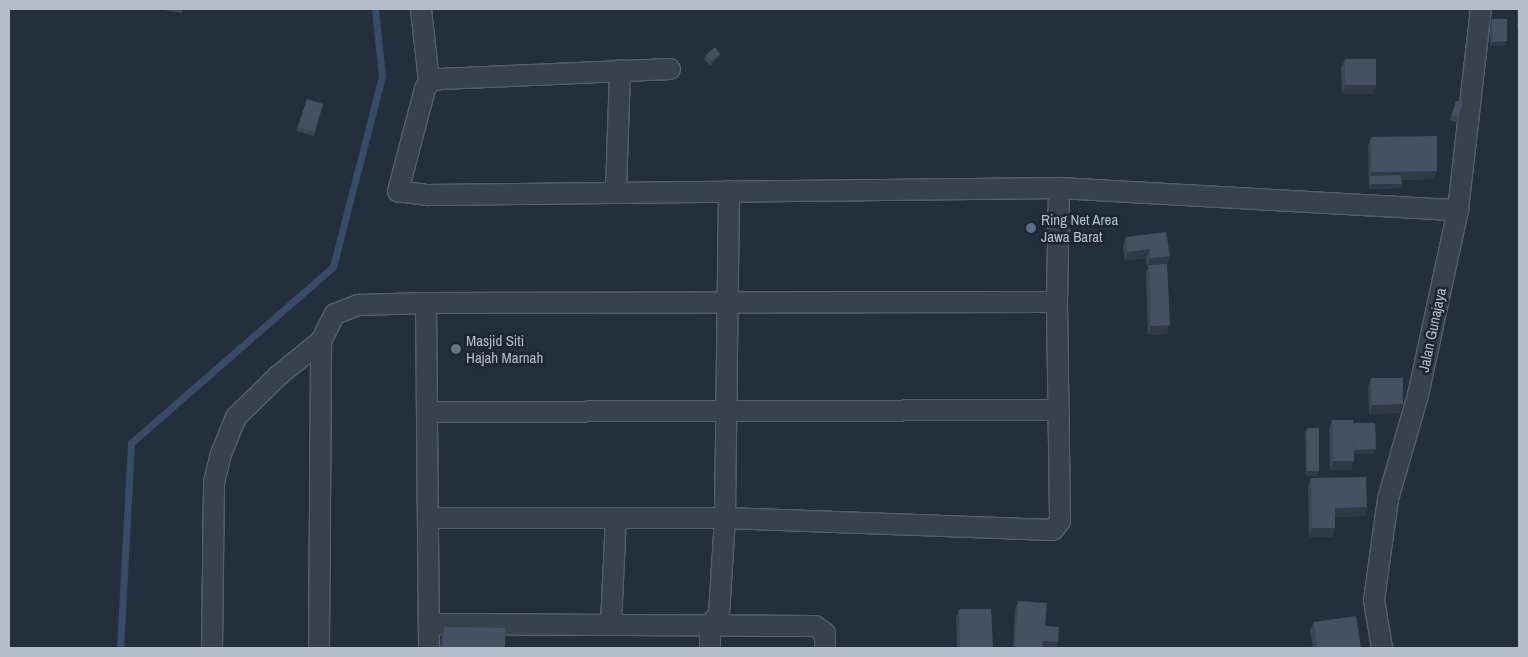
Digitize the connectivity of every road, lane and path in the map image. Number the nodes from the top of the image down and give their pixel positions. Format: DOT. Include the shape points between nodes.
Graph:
graph roads {
  1 [pos="422,9"];
  2 [pos="1481,9"];
  3 [pos="670,69"];
  4 [pos="620,70"];
  5 [pos="429,82"];
  6 [pos="1059,188"];
  7 [pos="616,190"];
  8 [pos="729,191"];
  9 [pos="1458,210"];
  10 [pos="1057,302"];
  11 [pos="426,303"];
  12 [pos="726,304"];
  13 [pos="321,341"];
  14 [pos="726,410"];
  15 [pos="1059,410"];
  16 [pos="427,412"];
  17 [pos="430,518"];
  18 [pos="616,518"];
  19 [pos="725,518"];
  20 [pos="430,624"];
  21 [pos="611,624"];
  22 [pos="710,625"];
  23 [pos="212,648"];
  24 [pos="319,648"];
  25 [pos="429,648"];
  26 [pos="710,648"];
  27 [pos="825,648"];
  28 [pos="1382,648"];
  1 -- 5 [label="street"];
  2 -- 9 [label="street, Jalan Gunajaya"];
  3 -- 4 [label="street"];
  4 -- 5 [label="street"];
  4 -- 7 [label="street"];
  5 -- 7 [label="street" via="424,89 398,191 428,195"];
  6 -- 8 [label="street"];
  6 -- 9 [label="street"];
  6 -- 10 [label="street"];
  7 -- 8 [label="street"];
  8 -- 12 [label="street"];
  9 -- 28 [label="street, Jalan Gunajaya" via="1418,395 1388,499 1374,600"];
  10 -- 12 [label="street"];
  10 -- 15 [label="street"];
  11 -- 12 [label="street"];
  11 -- 13 [label="street" via="359,304 335,314"];
  11 -- 16 [label="street"];
  12 -- 14 [label="street"];
  13 -- 23 [label="street" via="278,376 236,417 221,454 214,482"];
  13 -- 24 [label="street"];
  14 -- 15 [label="street"];
  14 -- 16 [label="street"];
  14 -- 19 [label="street"];
  15 -- 19 [label="street" via="1060,521 1053,530"];
  16 -- 17 [label="street"];
  17 -- 18 [label="street"];
  17 -- 20 [label="street"];
  18 -- 19 [label="street"];
  18 -- 21 [label="street"];
  19 -- 22 [label="street" via="719,614"];
  20 -- 21 [label="street"];
  20 -- 25 [label="street"];
  21 -- 22 [label="street"];
  22 -- 26 [label="street"];
  22 -- 27 [label="street" via="816,626 825,633"];
}
